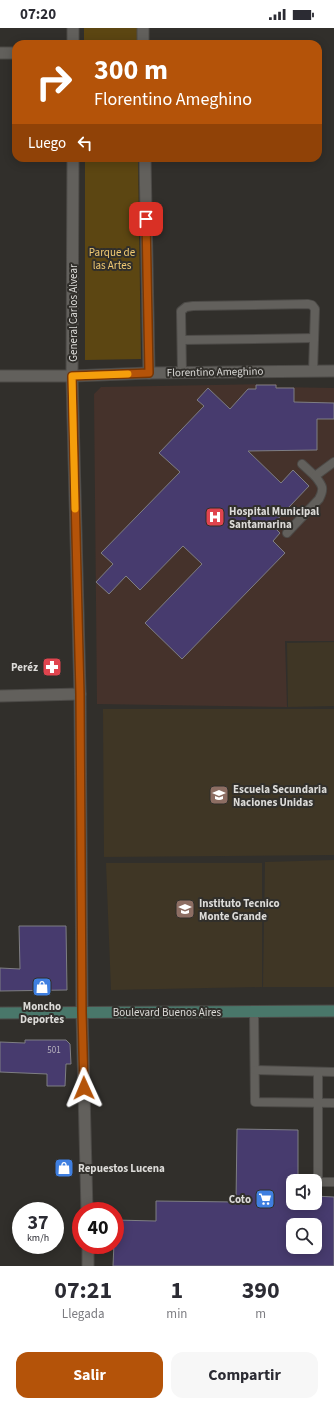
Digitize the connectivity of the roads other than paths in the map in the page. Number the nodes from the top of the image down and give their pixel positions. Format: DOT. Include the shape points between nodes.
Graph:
graph roads {
  1 [pos="73,28"];
  2 [pos="143,28"];
  3 [pos="74,40"];
  4 [pos="143,40"];
  5 [pos="0,53"];
  6 [pos="12,53"];
  7 [pos="73,162"];
  8 [pos="145,162"];
  9 [pos="314,338"];
  10 [pos="182,340"];
  11 [pos="313,371"];
  12 [pos="334,371"];
  13 [pos="182,372"];
  14 [pos="149,373"];
  15 [pos="0,376"];
  16 [pos="72,376"];
  17 [pos="334,462"];
  18 [pos="302,464"];
  19 [pos="315,476"];
  20 [pos="287,532"];
  21 [pos="80,694"];
  22 [pos="0,696"];
  23 [pos="334,1010"];
  24 [pos="82,1012"];
  25 [pos="254,1012"];
  26 [pos="0,1013"];
  27 [pos="255,1070"];
  28 [pos="318,1072"];
  29 [pos="334,1072"];
  30 [pos="318,1103"];
  31 [pos="334,1103"];
  32 [pos="334,1182"];
  33 [pos="87,1202"];
  34 [pos="88,1254"];
  35 [pos="88,1266"];
  1 -- 3 [label="street"];
  2 -- 4 [label="street"];
  5 -- 6 [label="street"];
  7 -- 16 [label="street, General Carlos Alvear"];
  8 -- 14 [label="street"];
  9 -- 10 [label="lane"];
  9 -- 10 [label="lane" via="315,309 308,304 186,308 182,311"];
  9 -- 11 [label="lane"];
  10 -- 13 [label="lane"];
  11 -- 12 [label="street, Florentino Ameghino"];
  11 -- 13 [label="street, Florentino Ameghino"];
  13 -- 14 [label="street, Florentino Ameghino"];
  14 -- 16 [label="street, Florentino Ameghino"];
  15 -- 16 [label="street, Florentino Ameghino"];
  16 -- 21 [label="street, General Carlos Alvear"];
  17 -- 19 [label="lane"];
  18 -- 19 [label="lane"];
  19 -- 20 [label="lane" via="322,486 319,499"];
  21 -- 22 [label="street"];
  21 -- 24 [label="street, General Carlos Alvear"];
  23 -- 25 [label="main road, Boulevard Buenos Aires"];
  24 -- 25 [label="main road, Boulevard Buenos Aires"];
  24 -- 26 [label="main road, Boulevard Buenos Aires"];
  24 -- 33 [label="street, General Carlos Alvear"];
  25 -- 27 [label="lane"];
  27 -- 28 [label="lane"];
  27 -- 30 [label="lane" via="255,1102"];
  28 -- 29 [label="lane"];
  28 -- 30 [label="lane"];
  30 -- 31 [label="lane"];
  30 -- 32 [label="lane" via="318,1182"];
  34 -- 35 [label="street"];
}
